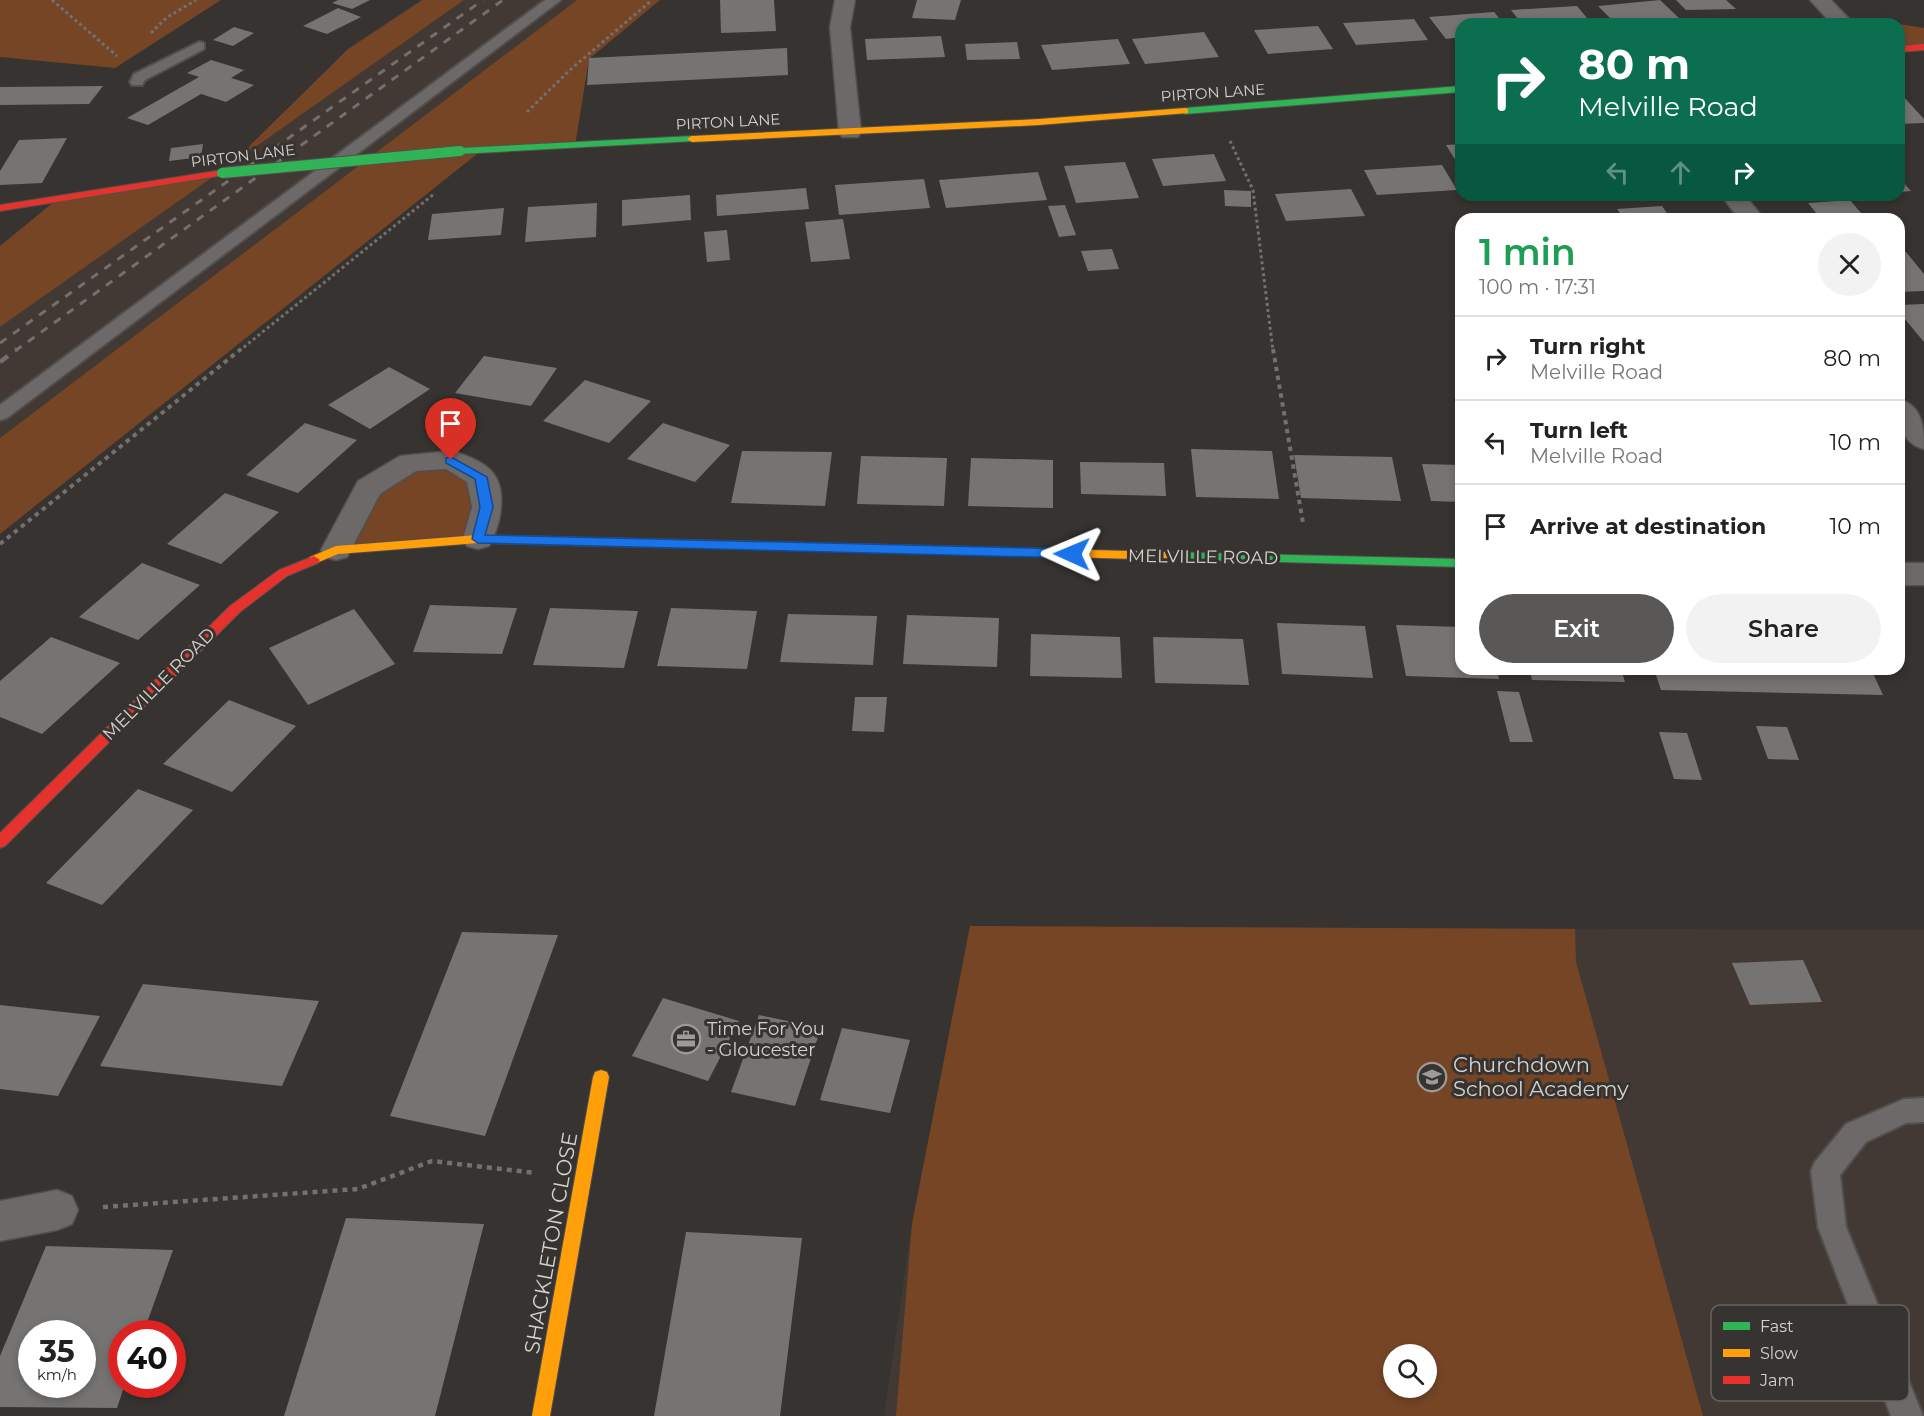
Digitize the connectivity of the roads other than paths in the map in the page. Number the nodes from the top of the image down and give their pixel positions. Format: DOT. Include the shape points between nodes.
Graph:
graph roads {
  1 [pos="554,0"];
  2 [pos="845,0"];
  3 [pos="1820,0"];
  4 [pos="1838,18"];
  5 [pos="199,46"];
  6 [pos="1924,46"];
  7 [pos="1905,48"];
  8 [pos="137,82"];
  9 [pos="1455,90"];
  10 [pos="850,132"];
  11 [pos="1738,201"];
  12 [pos="0,208"];
  13 [pos="1747,213"];
  14 [pos="0,414"];
  15 [pos="1905,416"];
  16 [pos="1924,440"];
  17 [pos="478,539"];
  18 [pos="336,550"];
  19 [pos="1455,563"];
  20 [pos="1905,574"];
  21 [pos="1924,574"];
  22 [pos="0,842"];
  23 [pos="602,1077"];
  24 [pos="1924,1110"];
  25 [pos="57,1210"];
  26 [pos="0,1221"];
  27 [pos="1863,1305"];
  28 [pos="1900,1401"];
  29 [pos="541,1416"];
  30 [pos="1906,1416"];
  1 -- 14 [label="lane"];
  2 -- 10 [label="street" via="840,27"];
  3 -- 4 [label="street"];
  5 -- 8 [label="lane" via="139,77"];
  6 -- 7 [label="street"];
  9 -- 10 [label="street, PIRTON LANE" via="1215,110"];
  10 -- 12 [label="street, PIRTON LANE, bridge" via="460,151 222,173"];
  11 -- 13 [label="street"];
  15 -- 16 [label="street"];
  17 -- 18 [label="street, MELVILLE ROAD"];
  17 -- 18 [label="street" via="486,507 481,477 451,460 410,462 368,488"];
  17 -- 19 [label="street, MELVILLE ROAD"];
  18 -- 22 [label="street, MELVILLE ROAD" via="283,573 235,609"];
  20 -- 21 [label="street"];
  23 -- 29 [label="street, SHACKLETON CLOSE"];
  24 -- 27 [label="lane" via="1904,1111 1856,1133 1825,1171 1832,1227"];
  25 -- 26 [label="street"];
  28 -- 30 [label="lane"];
}
